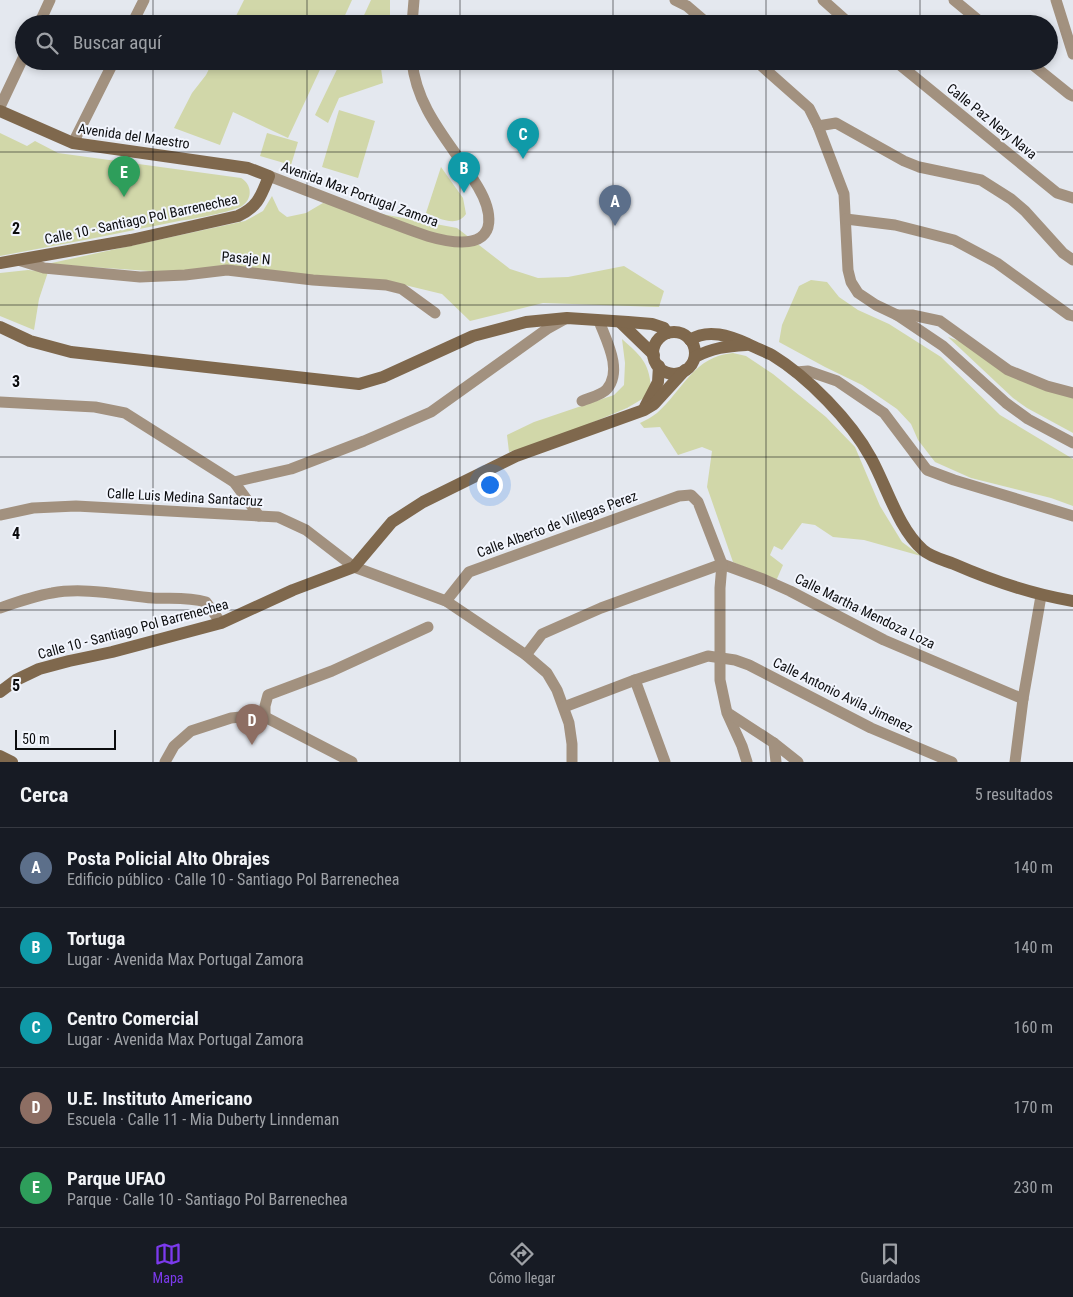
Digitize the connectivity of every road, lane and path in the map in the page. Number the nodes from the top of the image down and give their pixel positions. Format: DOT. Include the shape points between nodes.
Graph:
graph roads {
  1 [pos="50,0"];
  2 [pos="144,0"];
  3 [pos="414,0"];
  4 [pos="675,0"];
  5 [pos="823,0"];
  6 [pos="954,0"];
  7 [pos="1060,1"];
  8 [pos="689,3"];
  9 [pos="43,15"];
  10 [pos="136,15"];
  11 [pos="413,15"];
  12 [pos="700,15"];
  13 [pos="840,15"];
  14 [pos="972,15"];
  15 [pos="1073,54"];
  16 [pos="17,70"];
  17 [pos="109,70"];
  18 [pos="413,70"];
  19 [pos="766,70"];
  20 [pos="906,70"];
  21 [pos="1039,70"];
  22 [pos="1073,96"];
  23 [pos="0,107"];
  24 [pos="0,111"];
  25 [pos="818,126"];
  26 [pos="72,143"];
  27 [pos="269,176"];
  28 [pos="1073,198"];
  29 [pos="846,219"];
  30 [pos="18,260"];
  31 [pos="1073,260"];
  32 [pos="0,263"];
  33 [pos="435,313"];
  34 [pos="897,315"];
  35 [pos="1073,316"];
  36 [pos="567,318"];
  37 [pos="599,321"];
  38 [pos="620,322"];
  39 [pos="0,327"];
  40 [pos="667,333"];
  41 [pos="690,340"];
  42 [pos="749,345"];
  43 [pos="694,357"];
  44 [pos="656,361"];
  45 [pos="685,370"];
  46 [pos="796,372"];
  47 [pos="1073,393"];
  48 [pos="582,401"];
  49 [pos="0,402"];
  50 [pos="644,410"];
  51 [pos="1073,443"];
  52 [pos="234,482"];
  53 [pos="0,515"];
  54 [pos="259,516"];
  55 [pos="1073,516"];
  56 [pos="722,564"];
  57 [pos="354,567"];
  58 [pos="1042,596"];
  59 [pos="446,601"];
  60 [pos="1073,601"];
  61 [pos="0,608"];
  62 [pos="221,623"];
  63 [pos="428,627"];
  64 [pos="526,655"];
  65 [pos="721,658"];
  66 [pos="635,680"];
  67 [pos="0,692"];
  68 [pos="1023,699"];
  69 [pos="564,707"];
  70 [pos="727,712"];
  71 [pos="265,717"];
  72 [pos="774,743"];
  73 [pos="0,756"];
  74 [pos="12,762"];
  75 [pos="165,762"];
  76 [pos="352,762"];
  77 [pos="572,762"];
  78 [pos="665,762"];
  79 [pos="747,762"];
  80 [pos="776,762"];
  81 [pos="798,762"];
  82 [pos="952,762"];
  83 [pos="1015,762"];
  1 -- 9 [label="street"];
  2 -- 10 [label="street"];
  3 -- 11 [label="street"];
  4 -- 8 [label="street"];
  5 -- 13 [label="street"];
  6 -- 14 [label="street"];
  7 -- 15 [label="street"];
  8 -- 12 [label="street"];
  16 -- 23 [label="street"];
  17 -- 26 [label="street"];
  18 -- 27 [label="street, Avenida Max Portugal Zamora" via="420,96 485,202 490,220 479,238 462,242 417,232"];
  19 -- 25 [label="street" via="809,108"];
  20 -- 28 [label="street, Calle Paz Nery Nava" via="1056,193"];
  21 -- 22 [label="street"];
  24 -- 26 [label="main road, Avenida del Maestro"];
  25 -- 29 [label="street" via="844,194"];
  25 -- 31 [label="street" via="836,123 919,167 980,180 1018,205"];
  26 -- 27 [label="main road, Avenida del Maestro" via="248,168"];
  27 -- 30 [label="main road, Calle 10 - Santiago Pol Barrenechea" via="255,206 238,216 131,240"];
  29 -- 34 [label="street" via="846,254 851,282 858,293"];
  29 -- 35 [label="street" via="895,225 954,240 997,263"];
  30 -- 32 [label="main road, Calle 10 - Santiago Pol Barrenechea"];
  30 -- 33 [label="street, Pasaje N" via="44,268 140,277 227,270 386,285 402,289"];
  34 -- 47 [label="street" via="940,321 1008,370"];
  34 -- 51 [label="street" via="943,346 1006,403"];
  36 -- 37 [label="main road"];
  36 -- 39 [label="main road" via="526,322 473,336 383,377 359,384 71,352 30,341"];
  36 -- 52 [label="street" via="547,328 431,412 291,469"];
  37 -- 38 [label="main road"];
  37 -- 48 [label="street" via="614,362 613,378 606,390"];
  38 -- 40 [label="main road" via="652,324 664,328"];
  38 -- 44 [label="main road"];
  40 -- 41 [label="main road" via="680,333"];
  40 -- 44 [label="main road" via="656,342"];
  41 -- 42 [label="main road" via="698,335 715,334 734,337"];
  41 -- 43 [label="main road" via="694,345"];
  42 -- 43 [label="main road" via="725,346"];
  42 -- 46 [label="main road" via="770,354"];
  43 -- 45 [label="main road"];
  44 -- 45 [label="main road" via="665,371 679,373"];
  44 -- 50 [label="main road" via="658,382"];
  45 -- 50 [label="main road, Calle 10 - Santiago Pol Barrenechea" via="654,404"];
  46 -- 55 [label="street" via="808,371 838,382 884,413 927,470"];
  46 -- 58 [label="main road" via="842,416 864,445 910,537 925,552 991,580"];
  49 -- 52 [label="street" via="95,407 125,413"];
  50 -- 57 [label="main road, Calle 10 - Santiago Pol Barrenechea" via="516,456 422,502 392,522"];
  52 -- 54 [label="street"];
  53 -- 54 [label="street, Calle Luis Medina Santacruz" via="33,508 76,506"];
  54 -- 57 [label="street, Calle Luis Medina Santacruz" via="278,517 306,530"];
  56 -- 59 [label="street, Calle Alberto de Villegas Perez" via="698,502 691,495 678,496 469,572"];
  56 -- 64 [label="street" via="601,608 542,634"];
  56 -- 65 [label="street"];
  56 -- 68 [label="street, Calle Martha Mendoza Loza" via="790,591 884,640"];
  57 -- 59 [label="street, Calle Luis Medina Santacruz"];
  57 -- 62 [label="main road, Calle 10 - Santiago Pol Barrenechea"];
  58 -- 60 [label="main road"];
  58 -- 68 [label="street"];
  59 -- 64 [label="street, Calle Luis Medina Santacruz"];
  61 -- 62 [label="street" via="54,592 192,598 206,602"];
  62 -- 67 [label="main road, Calle 10 - Santiago Pol Barrenechea" via="39,669"];
  63 -- 71 [label="street" via="332,671 268,695"];
  64 -- 69 [label="street, Calle Luis Medina Santacruz" via="547,674"];
  65 -- 66 [label="street, Calle Antonio Avila Jimenez" via="708,656"];
  65 -- 70 [label="street" via="720,680"];
  65 -- 82 [label="street, Calle Antonio Avila Jimenez" via="748,665 871,728"];
  66 -- 69 [label="street, Calle Antonio Avila Jimenez"];
  66 -- 78 [label="street"];
  68 -- 83 [label="street"];
  69 -- 77 [label="street, Calle Luis Medina Santacruz" via="569,723"];
  70 -- 72 [label="street"];
  70 -- 79 [label="street"];
  71 -- 75 [label="street" via="231,718 191,731 174,746"];
  71 -- 76 [label="street"];
  72 -- 80 [label="street"];
  72 -- 81 [label="street"];
  73 -- 74 [label="main road"];
}
